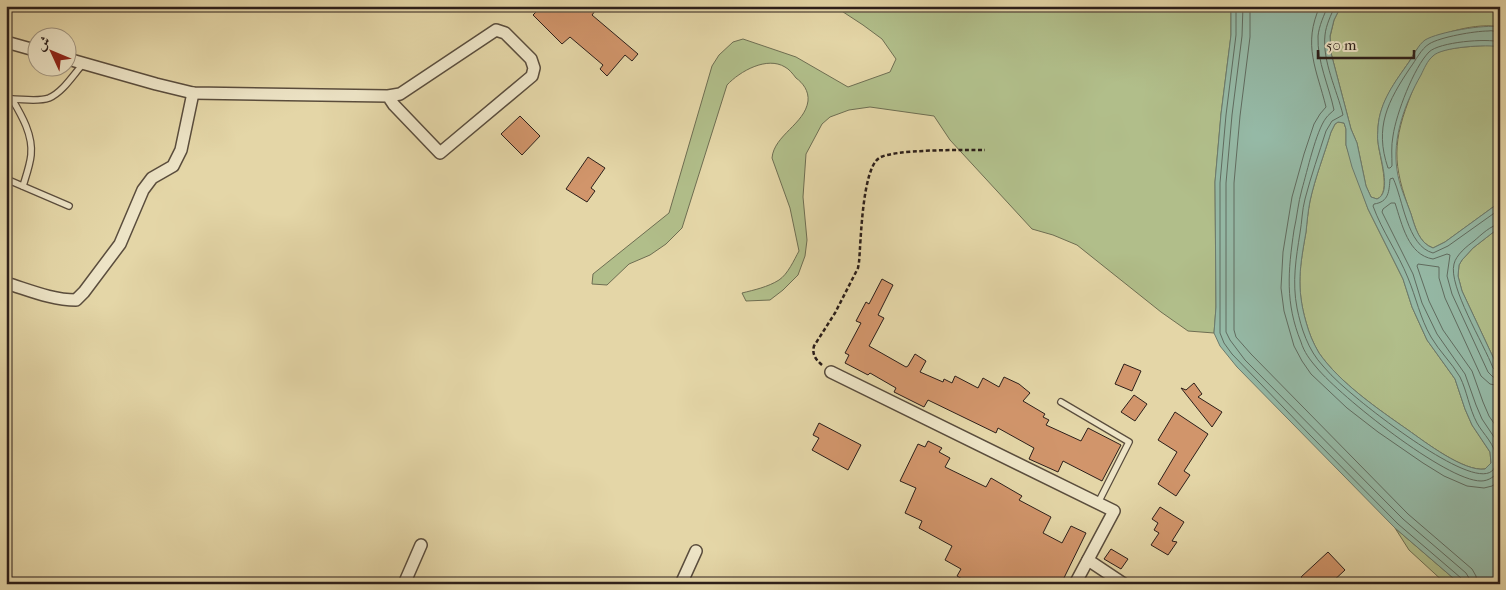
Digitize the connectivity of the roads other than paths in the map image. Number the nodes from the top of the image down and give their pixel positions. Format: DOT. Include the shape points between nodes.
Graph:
graph roads {
  1 [pos="6,42"];
  2 [pos="28,48"];
  3 [pos="78,62"];
  4 [pos="83,64"];
  5 [pos="193,93"];
  6 [pos="388,96"];
  7 [pos="9,98"];
  8 [pos="6,179"];
  9 [pos="23,186"];
  10 [pos="69,206"];
  11 [pos="6,283"];
  12 [pos="831,372"];
  13 [pos="1061,402"];
  14 [pos="1098,503"];
  15 [pos="421,545"];
  16 [pos="696,551"];
  17 [pos="1088,560"];
  18 [pos="404,584"];
  19 [pos="681,584"];
  20 [pos="1075,584"];
  21 [pos="1124,584"];
  1 -- 2 [label="street"];
  3 -- 4 [label="street"];
  4 -- 5 [label="street"];
  4 -- 7 [label="lane" via="59,91 48,98"];
  5 -- 6 [label="street"];
  5 -- 11 [label="street" via="181,150 173,166 152,178 143,190 120,244 84,292 76,300 65,300"];
  6 -- 6 [label="street" via="440,153 532,76 534,68 531,59 505,33 496,30 400,94"];
  7 -- 9 [label="lane" via="22,116 30,138 31,155"];
  8 -- 9 [label="lane"];
  9 -- 10 [label="lane"];
  12 -- 14 [label="street"];
  13 -- 14 [label="lane" via="1129,442"];
  14 -- 17 [label="street" via="1114,511"];
  15 -- 18 [label="street"];
  16 -- 19 [label="street"];
  17 -- 20 [label="street"];
  17 -- 21 [label="street"];
}
